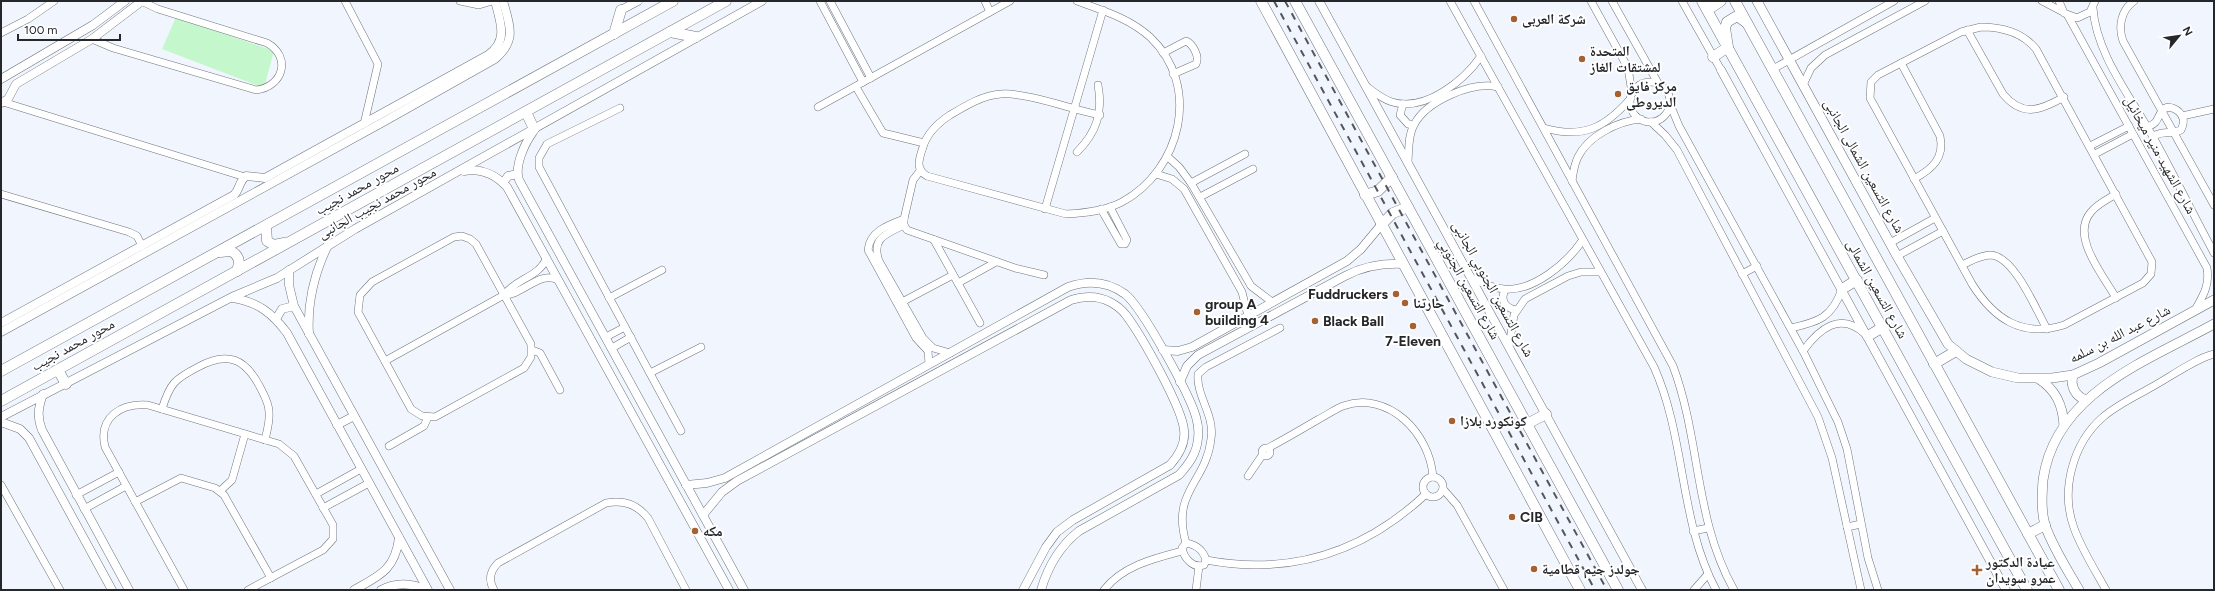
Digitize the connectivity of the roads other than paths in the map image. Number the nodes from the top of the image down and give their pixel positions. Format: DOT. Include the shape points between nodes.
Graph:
graph roads {
  1 [pos="54,1"];
  2 [pos="125,1"];
  3 [pos="142,1"];
  4 [pos="345,1"];
  5 [pos="460,1"];
  6 [pos="493,1"];
  7 [pos="503,1"];
  8 [pos="638,1"];
  9 [pos="673,1"];
  10 [pos="726,1"];
  11 [pos="762,1"];
  12 [pos="830,1"];
  13 [pos="985,1"];
  14 [pos="1010,1"];
  15 [pos="1077,1"];
  16 [pos="1261,1"];
  17 [pos="1295,1"];
  18 [pos="1319,1"];
  19 [pos="1450,1"];
  20 [pos="1474,1"];
  21 [pos="1591,1"];
  22 [pos="1612,1"];
  23 [pos="1682,1"];
  24 [pos="1703,1"];
  25 [pos="1721,1"];
  26 [pos="1735,1"];
  27 [pos="1757,1"];
  28 [pos="1894,1"];
  29 [pos="1925,1"];
  30 [pos="2042,1"];
  31 [pos="2059,1"];
  32 [pos="2134,1"];
  33 [pos="822,2"];
  34 [pos="1002,3"];
  35 [pos="2095,3"];
  36 [pos="621,10"];
  37 [pos="1103,10"];
  38 [pos="990,12"];
  39 [pos="2066,14"];
  40 [pos="1747,23"];
  41 [pos="1967,30"];
  42 [pos="670,32"];
  43 [pos="1,34"];
  44 [pos="614,34"];
  45 [pos="696,37"];
  46 [pos="92,39"];
  47 [pos="850,39"];
  48 [pos="842,43"];
  49 [pos="1728,47"];
  50 [pos="1163,53"];
  51 [pos="1481,56"];
  52 [pos="1714,57"];
  53 [pos="1790,60"];
  54 [pos="1901,63"];
  55 [pos="1772,69"];
  56 [pos="1721,70"];
  57 [pos="1173,74"];
  58 [pos="2,78"];
  59 [pos="871,78"];
  60 [pos="863,82"];
  61 [pos="1658,84"];
  62 [pos="1098,85"];
  63 [pos="1803,85"];
  64 [pos="1366,86"];
  65 [pos="1498,86"];
  66 [pos="856,87"];
  67 [pos="13,89"];
  68 [pos="1631,95"];
  69 [pos="2064,97"];
  70 [pos="2,103"];
  71 [pos="1403,104"];
  72 [pos="1670,104"];
  73 [pos="818,107"];
  74 [pos="620,108"];
  75 [pos="2214,109"];
  76 [pos="1074,110"];
  77 [pos="2162,111"];
  78 [pos="526,112"];
  79 [pos="1100,115"];
  80 [pos="2182,116"];
  81 [pos="383,118"];
  82 [pos="1641,119"];
  83 [pos="1651,122"];
  84 [pos="364,124"];
  85 [pos="1413,125"];
  86 [pos="2129,126"];
  87 [pos="2148,127"];
  88 [pos="1544,128"];
  89 [pos="534,129"];
  90 [pos="2133,134"];
  91 [pos="2174,134"];
  92 [pos="2153,136"];
  93 [pos="924,143"];
  94 [pos="2090,146"];
  95 [pos="1077,152"];
  96 [pos="1245,154"];
  97 [pos="2095,154"];
  98 [pos="1168,157"];
  99 [pos="1408,161"];
  100 [pos="1253,169"];
  101 [pos="920,170"];
  102 [pos="460,172"];
  103 [pos="517,174"];
  104 [pos="1156,174"];
  105 [pos="245,177"];
  106 [pos="1392,177"];
  107 [pos="258,178"];
  108 [pos="1914,179"];
  109 [pos="1572,182"];
  110 [pos="503,183"];
  111 [pos="1191,183"];
  112 [pos="239,188"];
  113 [pos="262,189"];
  114 [pos="1,194"];
  115 [pos="2116,194"];
  116 [pos="1365,196"];
  117 [pos="246,197"];
  118 [pos="1200,197"];
  119 [pos="2214,205"];
  120 [pos="1110,207"];
  121 [pos="1408,207"];
  122 [pos="1045,209"];
  123 [pos="1101,209"];
  124 [pos="1935,218"];
  125 [pos="904,222"];
  126 [pos="1214,222"];
  127 [pos="1381,225"];
  128 [pos="266,226"];
  129 [pos="1206,227"];
  130 [pos="1942,231"];
  131 [pos="293,240"];
  132 [pos="934,240"];
  133 [pos="1582,241"];
  134 [pos="1890,243"];
  135 [pos="328,245"];
  136 [pos="143,250"];
  137 [pos="2214,253"];
  138 [pos="214,254"];
  139 [pos="1897,256"];
  140 [pos="546,258"];
  141 [pos="996,262"];
  142 [pos="1403,264"];
  143 [pos="1962,265"];
  144 [pos="1757,266"];
  145 [pos="2210,268"];
  146 [pos="289,270"];
  147 [pos="662,270"];
  148 [pos="237,271"];
  149 [pos="1600,272"];
  150 [pos="1742,274"];
  151 [pos="953,275"];
  152 [pos="1044,275"];
  153 [pos="885,277"];
  154 [pos="1472,278"];
  155 [pos="558,280"];
  156 [pos="1857,280"];
  157 [pos="958,283"];
  158 [pos="1253,289"];
  159 [pos="1842,289"];
  160 [pos="1504,290"];
  161 [pos="1243,294"];
  162 [pos="504,295"];
  163 [pos="232,297"];
  164 [pos="609,298"];
  165 [pos="2116,298"];
  166 [pos="2214,300"];
  167 [pos="902,302"];
  168 [pos="1272,302"];
  169 [pos="294,306"];
  170 [pos="1516,310"];
  171 [pos="2195,310"];
  172 [pos="1248,316"];
  173 [pos="276,319"];
  174 [pos="1,323"];
  175 [pos="980,323"];
  176 [pos="2214,324"];
  177 [pos="1149,326"];
  178 [pos="1253,326"];
  179 [pos="625,327"];
  180 [pos="1883,327"];
  181 [pos="1280,328"];
  182 [pos="1791,328"];
  183 [pos="2047,329"];
  184 [pos="1,332"];
  185 [pos="1137,333"];
  186 [pos="982,335"];
  187 [pos="1868,336"];
  188 [pos="310,337"];
  189 [pos="606,337"];
  190 [pos="631,337"];
  191 [pos="1948,344"];
  192 [pos="988,346"];
  193 [pos="1509,346"];
  194 [pos="701,347"];
  195 [pos="928,347"];
  196 [pos="612,348"];
  197 [pos="532,350"];
  198 [pos="1163,350"];
  199 [pos="1803,351"];
  200 [pos="1956,352"];
  201 [pos="950,353"];
  202 [pos="2214,354"];
  203 [pos="385,361"];
  204 [pos="929,364"];
  205 [pos="1934,364"];
  206 [pos="58,370"];
  207 [pos="1,371"];
  208 [pos="650,373"];
  209 [pos="2073,374"];
  210 [pos="2039,379"];
  211 [pos="1180,382"];
  212 [pos="66,384"];
  213 [pos="632,386"];
  214 [pos="560,390"];
  215 [pos="620,393"];
  216 [pos="43,394"];
  217 [pos="2086,400"];
  218 [pos="1,401"];
  219 [pos="1192,406"];
  220 [pos="162,409"];
  221 [pos="1180,413"];
  222 [pos="1546,414"];
  223 [pos="354,416"];
  224 [pos="1,417"];
  225 [pos="428,417"];
  226 [pos="1,422"];
  227 [pos="1527,424"];
  228 [pos="337,425"];
  229 [pos="2064,426"];
  230 [pos="681,431"];
  231 [pos="245,434"];
  232 [pos="265,440"];
  233 [pos="388,446"];
  234 [pos="361,469"];
  235 [pos="118,472"];
  236 [pos="1248,476"];
  237 [pos="1433,477"];
  238 [pos="369,483"];
  239 [pos="1,484"];
  240 [pos="686,485"];
  241 [pos="126,486"];
  242 [pos="1443,489"];
  243 [pos="220,491"];
  244 [pos="316,494"];
  245 [pos="1426,494"];
  246 [pos="76,495"];
  247 [pos="135,502"];
  248 [pos="324,508"];
  249 [pos="84,509"];
  250 [pos="703,515"];
  251 [pos="1862,524"];
  252 [pos="2045,524"];
  253 [pos="1847,527"];
  254 [pos="1708,528"];
  255 [pos="1693,531"];
  256 [pos="2028,534"];
  257 [pos="399,538"];
  258 [pos="1186,543"];
  259 [pos="1182,551"];
  260 [pos="1206,560"];
  261 [pos="1199,566"];
  262 [pos="1708,574"];
  263 [pos="270,578"];
  264 [pos="60,590"];
  265 [pos="112,590"];
  266 [pos="129,590"];
  267 [pos="184,590"];
  268 [pos="248,590"];
  269 [pos="354,590"];
  270 [pos="381,590"];
  271 [pos="428,590"];
  272 [pos="450,590"];
  273 [pos="494,590"];
  274 [pos="686,590"];
  275 [pos="728,590"];
  276 [pos="744,590"];
  277 [pos="1023,590"];
  278 [pos="1041,590"];
  279 [pos="1104,590"];
  280 [pos="1196,590"];
  281 [pos="1504,590"];
  282 [pos="1580,590"];
  283 [pos="1618,590"];
  284 [pos="1642,590"];
  285 [pos="1694,590"];
  286 [pos="1716,590"];
  287 [pos="1734,590"];
  288 [pos="1861,590"];
  289 [pos="1878,590"];
  290 [pos="2006,590"];
  291 [pos="2027,590"];
  292 [pos="2058,590"];
  293 [pos="2079,590"];
  294 [pos="2106,590"];
  1 -- 43 [label="street"];
  2 -- 58 [label="street" via="93,25"];
  3 -- 46 [label="street"];
  3 -- 46 [label="street" via="158,9 267,43 281,60 280,74 270,86 256,90 113,48"];
  4 -- 84 [label="street" via="378,64"];
  5 -- 6 [label="street" via="479,5"];
  6 -- 81 [label="street" via="502,29 500,44 495,50"];
  7 -- 81 [label="street" via="511,29 510,41 504,51 495,59"];
  8 -- 36 [label="street"];
  9 -- 44 [label="main road, محور محمد نجيب"];
  10 -- 42 [label="main road, محور محمد نجيب"];
  11 -- 45 [label="street, محور محمد نجيب الجانبى"];
  12 -- 47 [label="street"];
  13 -- 38 [label="street"];
  14 -- 34 [label="street"];
  15 -- 37 [label="street"];
  16 -- 116 [label="main road"];
  17 -- 106 [label="main road, شارع التسعين الجنوبي"];
  18 -- 64 [label="street, شارع التسعين الجنوبي الجانبى"];
  19 -- 51 [label="street"];
  20 -- 88 [label="street"];
  21 -- 68 [label="street" via="1628,68"];
  22 -- 61 [label="street"];
  23 -- 52 [label="street"];
  24 -- 25 [label="main road" via="1712,7"];
  24 -- 49 [label="main road, شارع التسعين الشمالى"];
  26 -- 40 [label="main road, شارع التسعين الشمالى"];
  27 -- 53 [label="main road, شارع التسعين الشمالى الجانبى"];
  28 -- 53 [label="street"];
  29 -- 63 [label="street" via="1825,55 1811,68"];
  30 -- 39 [label="street"];
  31 -- 39 [label="street, شارع الشهيد منير ميخائيل"];
  32 -- 77 [label="street" via="2126,8 2122,17 2122,37"];
  33 -- 48 [label="street"];
  34 -- 38 [label="street"];
  35 -- 39 [label="street" via="2082,17"];
  35 -- 87 [label="street, شارع الشهيد منير ميخائيل" via="2096,29 2103,49"];
  36 -- 44 [label="main road"];
  37 -- 50 [label="street" via="1132,23 1151,38"];
  37 -- 76 [label="street"];
  38 -- 59 [label="street"];
  39 -- 86 [label="street, شارع الشهيد منير ميخائيل"];
  40 -- 49 [label="main road" via="1737,16 1727,22 1725,28"];
  40 -- 55 [label="main road, شارع التسعين الشمالى"];
  41 -- 54 [label="street"];
  41 -- 69 [label="street" via="1981,27 1996,28 2011,31 2025,38 2041,55"];
  41 -- 69 [label="street" via="2003,94 2011,103 2024,108 2038,109"];
  42 -- 45 [label="main road"];
  42 -- 78 [label="main road, محور محمد نجيب"];
  44 -- 128 [label="main road, محور محمد نجيب"];
  45 -- 89 [label="street, محور محمد نجيب الجانبى"];
  46 -- 67 [label="street" via="16,84"];
  47 -- 48 [label="street"];
  47 -- 59 [label="street"];
  48 -- 60 [label="street"];
  49 -- 52 [label="main road"];
  49 -- 156 [label="main road, شارع التسعين الشمالى"];
  50 -- 57 [label="street"];
  50 -- 57 [label="street" via="1186,41 1191,44 1198,58 1196,64"];
  51 -- 65 [label="street"];
  51 -- 71 [label="street" via="1457,83 1427,99"];
  52 -- 56 [label="street"];
  53 -- 55 [label="street"];
  53 -- 63 [label="main road, شارع التسعين الشمالى الجانبى"];
  54 -- 108 [label="street" via="1941,142 1939,158 1935,165"];
  54 -- 108 [label="street" via="1874,78 1869,92"];
  55 -- 205 [label="main road, شارع التسعين الشمالى"];
  56 -- 159 [label="street"];
  57 -- 98 [label="street" via="1178,90 1179,119 1175,141"];
  58 -- 67 [label="street" via="8,80"];
  59 -- 60 [label="street"];
  60 -- 66 [label="street"];
  61 -- 68 [label="street" via="1643,83"];
  61 -- 72 [label="street" via="1667,92"];
  62 -- 79 [label="street"];
  63 -- 134 [label="main road, شارع التسعين الشمالى الجانبى"];
  64 -- 71 [label="street" via="1383,98"];
  64 -- 99 [label="street, شارع التسعين الجنوبي الجانبى"];
  65 -- 85 [label="street" via="1485,85 1464,89 1425,110"];
  65 -- 133 [label="street"];
  66 -- 73 [label="street"];
  66 -- 93 [label="street" via="883,133"];
  67 -- 70 [label="street"];
  68 -- 82 [label="street" via="1632,110"];
  68 -- 88 [label="street" via="1611,118 1592,130 1568,134"];
  69 -- 94 [label="street"];
  70 -- 105 [label="street"];
  71 -- 85 [label="street" via="1400,115 1408,124"];
  72 -- 83 [label="street" via="1661,118"];
  72 -- 144 [label="street" via="1679,126"];
  74 -- 164 [label="street" via="547,144 539,158 543,174"];
  75 -- 80 [label="street"];
  76 -- 79 [label="street"];
  76 -- 93 [label="street" via="1015,94 1000,94 958,110 934,128"];
  76 -- 122 [label="street"];
  77 -- 80 [label="street" via="2172,108"];
  77 -- 87 [label="street" via="2157,122"];
  77 -- 91 [label="street"];
  78 -- 89 [label="main road"];
  78 -- 131 [label="main road, محور محمد نجيب"];
  79 -- 95 [label="street" via="1088,141"];
  80 -- 91 [label="street" via="2183,127"];
  81 -- 84 [label="street"];
  81 -- 113 [label="street"];
  82 -- 83 [label="street"];
  82 -- 109 [label="street" via="1615,126 1589,142 1578,156"];
  83 -- 150 [label="street" via="1676,150"];
  84 -- 107 [label="street" via="265,178"];
  85 -- 99 [label="street"];
  86 -- 90 [label="street, شارع الشهيد منير ميخائيل"];
  86 -- 94 [label="street"];
  87 -- 92 [label="street, شارع الشهيد منير ميخائيل"];
  88 -- 109 [label="street"];
  89 -- 102 [label="street, محور محمد نجيب الجانبى"];
  89 -- 103 [label="street" via="527,140"];
  90 -- 97 [label="street"];
  90 -- 145 [label="street, شارع الشهيد منير ميخائيل"];
  91 -- 92 [label="street" via="2164,132"];
  91 -- 119 [label="street"];
  92 -- 137 [label="street, شارع الشهيد منير ميخائيل"];
  93 -- 101 [label="street" via="918,162"];
  94 -- 97 [label="street"];
  96 -- 111 [label="street"];
  97 -- 115 [label="street"];
  98 -- 104 [label="street"];
  98 -- 111 [label="street"];
  99 -- 154 [label="street, شارع التسعين الجنوبي الجانبى"];
  100 -- 118 [label="street"];
  101 -- 122 [label="street" via="927,176"];
  101 -- 125 [label="street" via="913,180"];
  102 -- 110 [label="street" via="483,172"];
  102 -- 135 [label="street, محور محمد نجيب الجانبى"];
  103 -- 110 [label="street" via="508,176"];
  103 -- 189 [label="street"];
  104 -- 120 [label="street" via="1134,195"];
  104 -- 129 [label="street" via="1179,183"];
  105 -- 107 [label="street" via="250,175"];
  105 -- 112 [label="street"];
  106 -- 116 [label="main road" via="1383,187"];
  106 -- 121 [label="main road, شارع التسعين الجنوبي"];
  107 -- 113 [label="street" via="262,182"];
  108 -- 124 [label="street"];
  109 -- 254 [label="street" via="1673,366 1685,402"];
  110 -- 140 [label="street"];
  111 -- 118 [label="street"];
  112 -- 117 [label="street" via="241,194"];
  112 -- 136 [label="street" via="234,195"];
  113 -- 117 [label="street"];
  114 -- 136 [label="street" via="129,232 137,236"];
  115 -- 165 [label="street" via="2091,211 2085,222 2083,234 2088,250"];
  115 -- 165 [label="street" via="2150,257 2153,268 2144,284"];
  116 -- 127 [label="main road"];
  117 -- 136 [label="street"];
  118 -- 126 [label="street"];
  120 -- 123 [label="street"];
  120 -- 123 [label="street" via="1127,240 1126,244 1121,244"];
  121 -- 127 [label="main road" via="1393,213"];
  121 -- 227 [label="main road, شارع التسعين الجنوبي"];
  122 -- 123 [label="street" via="1066,214"];
  124 -- 130 [label="street"];
  124 -- 134 [label="street"];
  125 -- 132 [label="street" via="907,230"];
  125 -- 153 [label="street" via="877,244 876,252"];
  126 -- 129 [label="street"];
  126 -- 158 [label="street"];
  127 -- 142 [label="main road"];
  127 -- 168 [label="street" via="1361,249 1346,261"];
  128 -- 131 [label="main road" via="265,237 270,244"];
  128 -- 138 [label="main road, محور محمد نجيب"];
  129 -- 161 [label="street"];
  130 -- 139 [label="street"];
  130 -- 143 [label="street"];
  131 -- 148 [label="main road, محور محمد نجيب"];
  132 -- 141 [label="street"];
  132 -- 151 [label="street"];
  133 -- 149 [label="street"];
  133 -- 160 [label="street" via="1572,255 1554,270 1520,288"];
  134 -- 139 [label="main road, شارع التسعين الشمالى الجانبى"];
  135 -- 146 [label="street, محور محمد نجيب الجانبى"];
  135 -- 188 [label="street" via="312,289"];
  136 -- 174 [label="street"];
  136 -- 184 [label="street"];
  138 -- 148 [label="main road" via="226,250 236,254 239,259"];
  138 -- 207 [label="main road, محور محمد نجيب"];
  139 -- 191 [label="main road, شارع التسعين الشمالى الجانبى"];
  140 -- 155 [label="street"];
  140 -- 162 [label="street" via="540,269 513,286"];
  141 -- 152 [label="street"];
  141 -- 157 [label="street"];
  142 -- 178 [label="street" via="1383,263 1357,270"];
  142 -- 282 [label="main road"];
  143 -- 183 [label="street" via="1982,299 2002,318 2020,327"];
  143 -- 183 [label="street" via="1991,255 2009,263"];
  144 -- 150 [label="street"];
  144 -- 182 [label="street"];
  145 -- 171 [label="street, شارع الشهيد منير ميخائيل" via="2206,289"];
  146 -- 163 [label="street, محور محمد نجيب الجانبى" via="273,280"];
  146 -- 169 [label="street" via="289,285"];
  147 -- 164 [label="street"];
  148 -- 206 [label="main road, محور محمد نجيب"];
  149 -- 170 [label="street" via="1581,272 1561,278 1530,294"];
  149 -- 255 [label="street" via="1659,378"];
  150 -- 253 [label="street" via="1823,430 1832,458"];
  151 -- 157 [label="street"];
  151 -- 167 [label="street"];
  153 -- 167 [label="street"];
  153 -- 195 [label="street" via="916,338"];
  154 -- 160 [label="street"];
  154 -- 193 [label="street, شارع التسعين الجنوبي الجانبى"];
  155 -- 162 [label="street" via="544,278 516,293"];
  155 -- 215 [label="street"];
  156 -- 159 [label="main road"];
  156 -- 180 [label="main road, شارع التسعين الشمالى"];
  157 -- 175 [label="street"];
  158 -- 161 [label="street"];
  158 -- 168 [label="street"];
  159 -- 182 [label="street" via="1825,316"];
  159 -- 187 [label="street"];
  160 -- 170 [label="street" via="1504,303"];
  161 -- 172 [label="street"];
  162 -- 197 [label="street"];
  162 -- 203 [label="street"];
  162 -- 203 [label="street" via="476,244 462,236 454,237 372,282 360,295 358,312"];
  163 -- 173 [label="street" via="262,307"];
  163 -- 212 [label="street, محور محمد نجيب الجانبى"];
  164 -- 179 [label="street"];
  165 -- 183 [label="street" via="2064,325"];
  166 -- 171 [label="main road, شارع عبد الله بن سلمه"];
  167 -- 195 [label="street"];
  168 -- 172 [label="street"];
  169 -- 173 [label="street" via="282,309"];
  169 -- 188 [label="street"];
  170 -- 193 [label="street"];
  171 -- 209 [label="main road, شارع عبد الله بن سلمه" via="2099,363"];
  172 -- 178 [label="street"];
  172 -- 198 [label="street" via="1186,350"];
  173 -- 228 [label="street" via="287,333"];
  176 -- 217 [label="main road" via="2116,377"];
  177 -- 185 [label="street"];
  177 -- 186 [label="street" via="1125,294 1093,282 1068,287"];
  177 -- 198 [label="street"];
  178 -- 211 [label="street" via="1198,355 1187,366"];
  179 -- 189 [label="street"];
  179 -- 190 [label="street"];
  180 -- 187 [label="main road"];
  180 -- 291 [label="main road, شارع التسعين الشمالى"];
  181 -- 258 [label="street" via="1206,367 1198,374 1199,389 1211,423 1212,436 1205,463 1191,485 1183,509"];
  182 -- 199 [label="street"];
  185 -- 192 [label="street" via="1126,315 1110,302 1091,297 1071,300"];
  185 -- 221 [label="street"];
  186 -- 192 [label="street"];
  186 -- 201 [label="street"];
  187 -- 199 [label="street" via="1852,325 1833,324 1817,333"];
  187 -- 290 [label="street"];
  188 -- 223 [label="street"];
  189 -- 196 [label="street"];
  190 -- 196 [label="street"];
  190 -- 208 [label="street"];
  191 -- 200 [label="main road, شارع عبد الله بن سلمه"];
  192 -- 250 [label="street" via="729,486 715,498"];
  193 -- 222 [label="street, شارع التسعين الجنوبي الجانبى"];
  194 -- 208 [label="street"];
  195 -- 201 [label="street"];
  195 -- 204 [label="street"];
  196 -- 213 [label="street"];
  197 -- 214 [label="street" via="540,353"];
  197 -- 225 [label="street" via="524,368 435,417"];
  198 -- 211 [label="street"];
  199 -- 251 [label="street" via="1843,436"];
  200 -- 205 [label="main road"];
  200 -- 210 [label="main road, شارع عبد الله بن سلمه" via="1992,372 2018,378"];
  201 -- 204 [label="street"];
  202 -- 294 [label="street" via="2113,409 2094,427 2079,449 2069,486 2070,512 2078,539"];
  203 -- 225 [label="street" via="411,409"];
  204 -- 240 [label="street" via="725,478"];
  205 -- 256 [label="main road, شارع التسعين الشمالى"];
  206 -- 212 [label="main road"];
  206 -- 218 [label="main road, محور محمد نجيب"];
  208 -- 230 [label="street"];
  209 -- 210 [label="main road, شارع عبد الله بن سلمه"];
  209 -- 217 [label="main road" via="2075,392"];
  210 -- 229 [label="main road" via="2058,399 2063,412"];
  211 -- 219 [label="street"];
  212 -- 216 [label="street, محور محمد نجيب الجانبى"];
  213 -- 215 [label="street"];
  213 -- 240 [label="street"];
  215 -- 275 [label="street"];
  216 -- 224 [label="street, محور محمد نجيب الجانبى"];
  216 -- 246 [label="street" via="38,418"];
  217 -- 229 [label="main road"];
  219 -- 221 [label="street"];
  219 -- 278 [label="street" via="1196,416 1198,438 1192,458 1186,467 1170,481 1069,539 1054,559"];
  220 -- 231 [label="street"];
  220 -- 232 [label="street" via="168,390 176,380 213,360 237,361 250,371 267,401 269,417"];
  220 -- 235 [label="street" via="148,405 129,405 121,408 109,419 103,439"];
  221 -- 277 [label="street" via="1184,436 1176,458 1162,471 1073,520 1057,532"];
  222 -- 227 [label="main road"];
  222 -- 284 [label="street, شارع التسعين الجنوبي الجانبى"];
  223 -- 228 [label="street"];
  223 -- 272 [label="street"];
  225 -- 233 [label="street" via="424,426"];
  226 -- 265 [label="street" via="20,429 29,438"];
  227 -- 283 [label="main road, شارع التسعين الجنوبي"];
  228 -- 234 [label="street"];
  229 -- 252 [label="main road" via="2053,444 2046,464 2042,508"];
  231 -- 232 [label="street"];
  231 -- 243 [label="street" via="234,476"];
  232 -- 244 [label="street" via="290,451"];
  234 -- 238 [label="street"];
  234 -- 244 [label="street"];
  235 -- 241 [label="street"];
  235 -- 246 [label="street"];
  236 -- 237 [label="street" via="1263,454 1269,454 1268,448 1342,406 1367,403 1394,412 1418,432 1429,454"];
  237 -- 242 [label="street" via="1441,480"];
  237 -- 245 [label="street" via="1427,479 1423,485"];
  238 -- 248 [label="street"];
  238 -- 257 [label="street"];
  239 -- 264 [label="street"];
  240 -- 250 [label="street"];
  241 -- 247 [label="street"];
  241 -- 249 [label="street"];
  242 -- 245 [label="street" via="1436,497"];
  242 -- 281 [label="street" via="1457,504"];
  243 -- 247 [label="street" via="181,478"];
  243 -- 263 [label="street"];
  244 -- 248 [label="street"];
  245 -- 260 [label="street" via="1410,509 1374,534 1324,556 1264,566"];
  246 -- 249 [label="street"];
  247 -- 267 [label="street"];
  248 -- 263 [label="street" via="334,532 329,545"];
  249 -- 266 [label="street"];
  250 -- 276 [label="street"];
  251 -- 253 [label="street"];
  251 -- 289 [label="street" via="1868,558"];
  252 -- 256 [label="main road"];
  252 -- 293 [label="main road"];
  253 -- 288 [label="street"];
  254 -- 255 [label="street"];
  254 -- 287 [label="street"];
  255 -- 262 [label="street"];
  256 -- 292 [label="main road, شارع التسعين الشمالى"];
  257 -- 269 [label="street" via="394,559 388,568 380,576"];
  257 -- 271 [label="street"];
  258 -- 259 [label="street"];
  258 -- 260 [label="street" via="1199,548"];
  259 -- 261 [label="street" via="1188,561"];
  259 -- 279 [label="street" via="1132,568 1113,580"];
  260 -- 261 [label="street" via="1204,565"];
  261 -- 280 [label="street"];
  262 -- 285 [label="street"];
  262 -- 286 [label="street"];
  263 -- 268 [label="street"];
  270 -- 271 [label="street" via="397,584"];
  273 -- 274 [label="street" via="490,580 498,563 606,503 618,501 630,503 648,518"];
}
